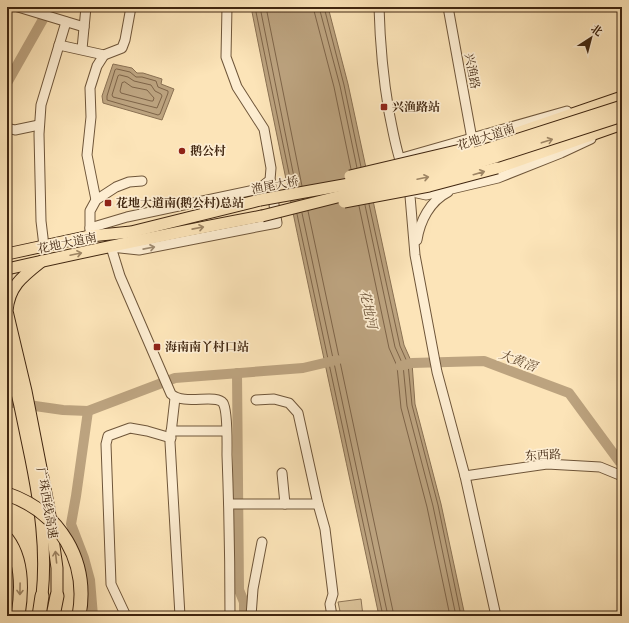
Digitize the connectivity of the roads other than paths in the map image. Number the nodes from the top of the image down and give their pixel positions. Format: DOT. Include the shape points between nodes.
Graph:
graph roads {
  1 [pos="18,7"];
  2 [pos="86,7"];
  3 [pos="130,7"];
  4 [pos="226,7"];
  5 [pos="379,7"];
  6 [pos="448,7"];
  7 [pos="66,22"];
  8 [pos="84,27"];
  9 [pos="59,45"];
  10 [pos="82,50"];
  11 [pos="104,55"];
  12 [pos="622,97"];
  13 [pos="600,104"];
  14 [pos="622,106"];
  15 [pos="622,116"];
  16 [pos="39,124"];
  17 [pos="622,124"];
  18 [pos="7,128"];
  19 [pos="609,129"];
  20 [pos="472,138"];
  21 [pos="399,159"];
  22 [pos="270,180"];
  23 [pos="142,181"];
  24 [pos="408,185"];
  25 [pos="356,188"];
  26 [pos="456,188"];
  27 [pos="96,200"];
  28 [pos="260,200"];
  29 [pos="262,216"];
  30 [pos="90,232"];
  31 [pos="132,236"];
  32 [pos="42,246"];
  33 [pos="111,247"];
  34 [pos="7,254"];
  35 [pos="416,255"];
  36 [pos="42,261"];
  37 [pos="7,262"];
  38 [pos="7,269"];
  39 [pos="7,351"];
  40 [pos="21,392"];
  41 [pos="173,396"];
  42 [pos="256,400"];
  43 [pos="27,418"];
  44 [pos="226,431"];
  45 [pos="171,435"];
  46 [pos="282,473"];
  47 [pos="465,476"];
  48 [pos="622,476"];
  49 [pos="7,494"];
  50 [pos="235,504"];
  51 [pos="284,504"];
  52 [pos="318,504"];
  53 [pos="7,539"];
  54 [pos="262,542"];
  55 [pos="42,596"];
  56 [pos="56,596"];
  57 [pos="18,616"];
  58 [pos="39,616"];
  59 [pos="53,616"];
  60 [pos="79,616"];
  61 [pos="126,616"];
  62 [pos="180,616"];
  63 [pos="230,616"];
  64 [pos="251,616"];
  65 [pos="332,616"];
  66 [pos="496,616"];
  1 -- 7 [label="street"];
  2 -- 8 [label="street"];
  3 -- 11 [label="street" via="122,48"];
  4 -- 22 [label="street" via="226,57 237,87 264,129 271,168"];
  5 -- 21 [label="street" via="384,80"];
  6 -- 20 [label="street, 兴渔路"];
  7 -- 8 [label="street"];
  7 -- 9 [label="street"];
  8 -- 10 [label="street"];
  9 -- 10 [label="street"];
  9 -- 16 [label="street" via="41,105"];
  10 -- 11 [label="street"];
  11 -- 27 [label="street" via="97,66 90,88 91,117 87,155"];
  12 -- 13 [label="main road, 花地大道南"];
  13 -- 20 [label="street, 花地大道南"];
  13 -- 28 [label="main road, bridge" via="447,155 353,175"];
  14 -- 25 [label="main road, 花地大道南, bridge" via="458,160"];
  25 -- 15 [label="main road, 花地大道南, one-way, bridge" via="455,171"];
  16 -- 18 [label="street" via="15,130"];
  16 -- 32 [label="street"];
  17 -- 19 [label="main road"];
  19 -- 26 [label="street" via="538,163 498,178"];
  29 -- 19 [label="main road, one-way, bridge" via="418,188 497,168"];
  20 -- 21 [label="street, 花地大道南"];
  21 -- 24 [label="street"];
  22 -- 30 [label="street" via="259,189 127,217"];
  33 -- 22 [label="street, one-way" via="139,250 277,223"];
  23 -- 27 [label="street" via="116,187"];
  24 -- 26 [label="street" via="422,195"];
  24 -- 35 [label="street"];
  25 -- 28 [label="main road, 渔尾大桥, bridge"];
  25 -- 29 [label="main road, bridge"];
  26 -- 35 [label="street" via="442,195 429,208 418,234"];
  27 -- 30 [label="street" via="90,211"];
  28 -- 31 [label="main road, 渔尾大桥"];
  31 -- 29 [label="main road, one-way"];
  30 -- 31 [label="main road, 花地大道南"];
  30 -- 32 [label="main road, 花地大道南"];
  31 -- 33 [label="main road, 花地大道南"];
  32 -- 34 [label="main road, 花地大道南"];
  32 -- 36 [label="main road" via="34,254"];
  32 -- 37 [label="main road" via="19,259"];
  36 -- 33 [label="main road, 花地大道南, one-way"];
  33 -- 41 [label="street" via="120,276"];
  35 -- 47 [label="street" via="437,372"];
  36 -- 38 [label="main road, 花地大道南"];
  36 -- 40 [label="main road" via="22,277 8,300 7,311"];
  39 -- 40 [label="main road"];
  40 -- 43 [label="main road, 广珠西线高速"];
  41 -- 44 [label="street" via="181,399 219,400 226,412"];
  41 -- 45 [label="street"];
  42 -- 52 [label="street" via="274,399 290,403 298,413"];
  43 -- 55 [label="main road, 广珠西线高速" via="42,530"];
  56 -- 43 [label="main road, 广珠西线高速, one-way" via="58,575 54,536"];
  44 -- 45 [label="street"];
  44 -- 50 [label="street"];
  45 -- 61 [label="street" via="130,428 108,436 106,444 111,584"];
  45 -- 62 [label="street"];
  46 -- 51 [label="street"];
  47 -- 48 [label="street, 东西路" via="547,464 600,467"];
  47 -- 66 [label="street"];
  49 -- 60 [label="highway, bridge" via="42,512 66,540 79,571"];
  50 -- 51 [label="street"];
  50 -- 63 [label="street"];
  51 -- 52 [label="street"];
  52 -- 65 [label="street" via="325,530 333,594 330,604"];
  53 -- 57 [label="highway, one-way" via="14,549 19,571"];
  54 -- 64 [label="street"];
  55 -- 58 [label="highway, 广珠西线高速"];
  56 -- 59 [label="highway, 广珠西线高速"];
}
